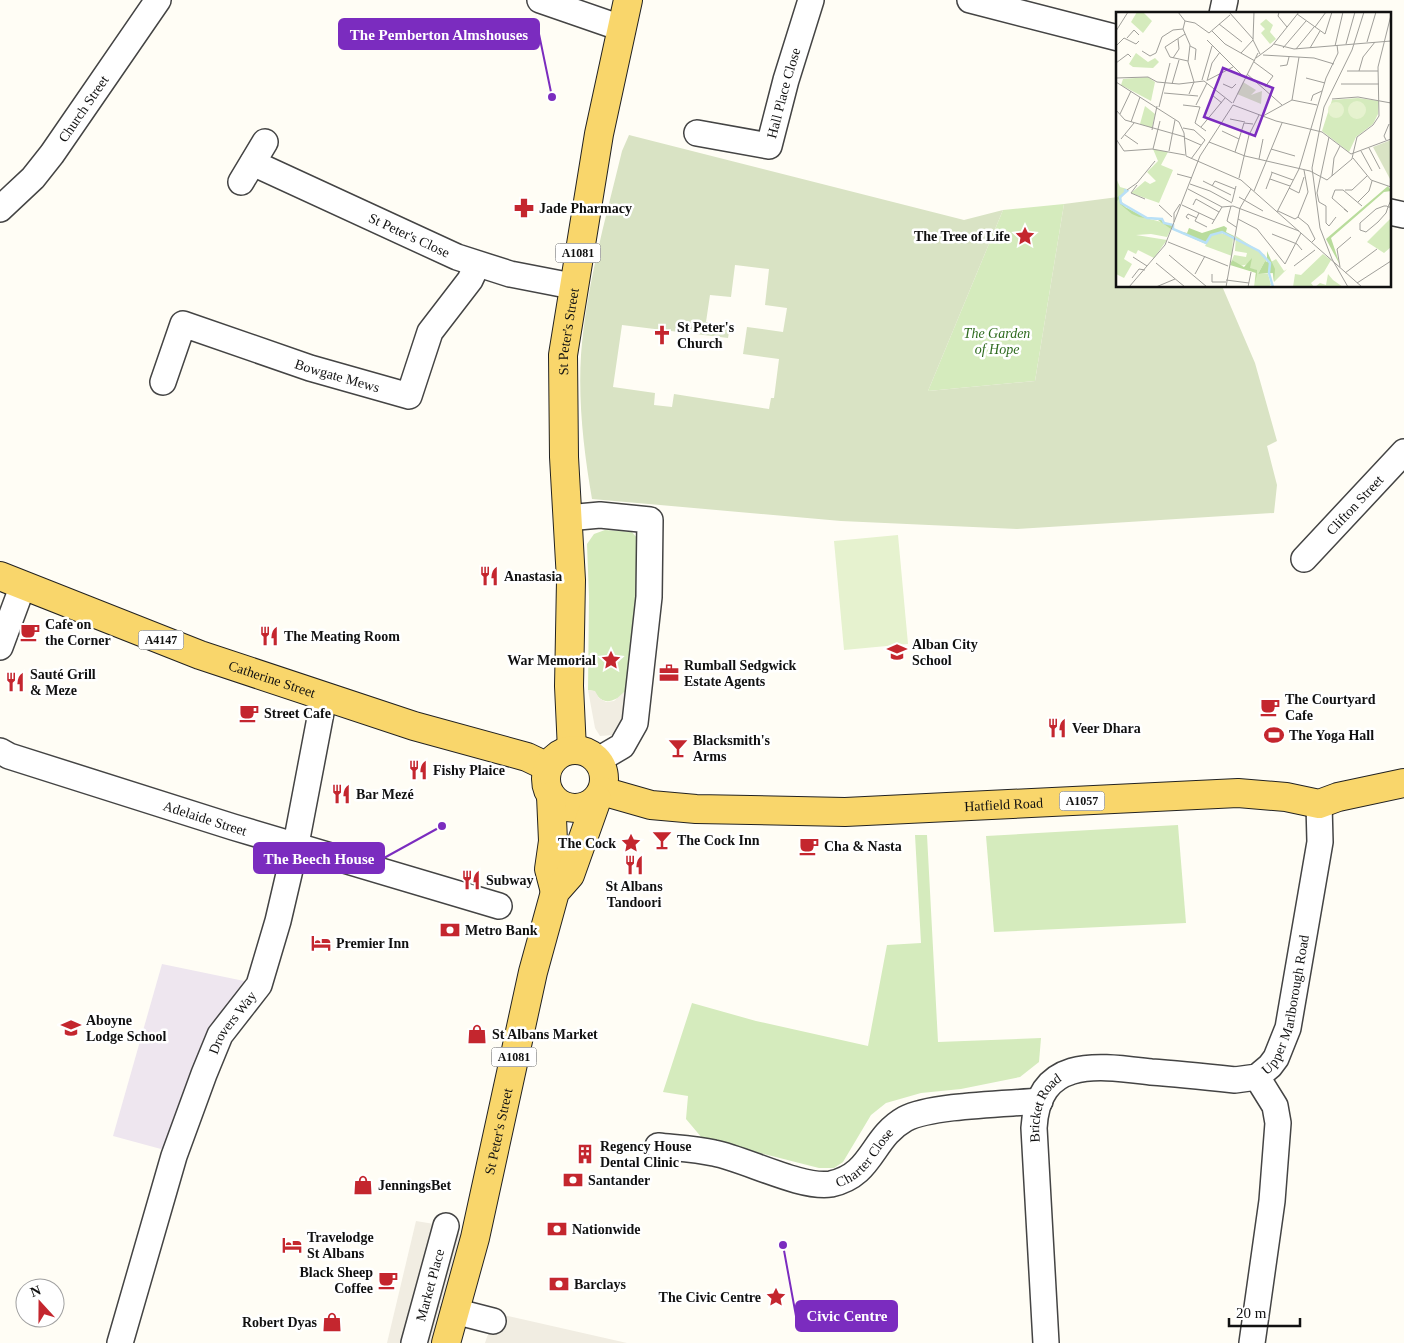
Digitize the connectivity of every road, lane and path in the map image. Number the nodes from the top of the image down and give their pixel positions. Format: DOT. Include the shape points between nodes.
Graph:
graph roads {
  1 [pos="158,0"];
  2 [pos="540,0"];
  3 [pos="628,0"];
  4 [pos="811,0"];
  5 [pos="970,0"];
  6 [pos="621,28"];
  7 [pos="1116,37"];
  8 [pos="697,133"];
  9 [pos="253,163"];
  10 [pos="0,209"];
  11 [pos="477,265"];
  12 [pos="572,286"];
  13 [pos="163,382"];
  14 [pos="1404,452"];
  15 [pos="567,518"];
  16 [pos="1304,559"];
  17 [pos="12,580"];
  18 [pos="0,647"];
  19 [pos="324,697"];
  20 [pos="572,750"];
  21 [pos="0,751"];
  22 [pos="598,760"];
  23 [pos="548,767"];
  24 [pos="1404,783"];
  25 [pos="599,795"];
  26 [pos="551,796"];
  27 [pos="1319,804"];
  28 [pos="296,844"];
  29 [pos="555,892"];
  30 [pos="499,906"];
  31 [pos="1257,1077"];
  32 [pos="1040,1101"];
  33 [pos="658,1146"];
  34 [pos="446,1226"];
  35 [pos="454,1311"];
  36 [pos="493,1321"];
  37 [pos="120,1343"];
  38 [pos="414,1343"];
  39 [pos="446,1343"];
  40 [pos="1046,1343"];
  41 [pos="1252,1343"];
  1 -- 10 [label="street, Church Street" via="52,154 33,178"];
  2 -- 6 [label="street"];
  3 -- 6 [label="main road, St Peter's Street / A1081"];
  4 -- 8 [label="street, Hall Place Close" via="769,146"];
  5 -- 7 [label="street"];
  6 -- 12 [label="main road, St Peter's Street / A1081"];
  9 -- 11 [label="street, St Peter's Close"];
  11 -- 12 [label="street, St Peter's Close"];
  11 -- 13 [label="street, Bowgate Mews" via="470,280 430,332 409,396 310,368 183,324"];
  12 -- 15 [label="main road, St Peter's Street / A1081" via="563,355"];
  14 -- 16 [label="street, Clifton Street"];
  15 -- 20 [label="main road, St Peter's Street / A1081"];
  15 -- 22 [label="street" via="600,515 650,520 649,596 635,723 622,746"];
  17 -- 18 [label="street"];
  17 -- 19 [label="main road, Catherine Street / A4147" via="200,655"];
  19 -- 23 [label="main road, Catherine Street / A4147" via="526,757"];
  19 -- 28 [label="street, Drovers Way"];
  20 -- 22 [label="main road" via="582,750"];
  20 -- 23 [label="main road" via="562,753"];
  21 -- 28 [label="street, Adelaide Street" via="233,827"];
  22 -- 25 [label="main road, A1081" via="604,774"];
  23 -- 26 [label="main road, A1081" via="546,782"];
  24 -- 27 [label="main road" via="1338,796"];
  25 -- 26 [label="main road" via="590,804 574,808 557,802"];
  25 -- 27 [label="main road, Hatfield Road / A1057" via="696,810 756,811 844,812 1238,793"];
  25 -- 29 [label="main road, St Peter's Street / A1081" via="570,875"];
  26 -- 29 [label="main road, St Peter's Street / A1081" via="553,841 549,869"];
  27 -- 31 [label="street, Upper Marlborough Road" via="1320,842 1288,1028 1276,1058"];
  28 -- 30 [label="street, Adelaide Street"];
  28 -- 37 [label="street, Drovers Way" via="259,985 220,1035 204,1074 174,1156"];
  29 -- 35 [label="main road, St Peter's Street / A1081" via="533,972 475,1238"];
  31 -- 32 [label="street, Bricket Road" via="1235,1080 1086,1067 1059,1077 1046,1089"];
  31 -- 41 [label="street, Upper Marlborough Road" via="1275,1106 1278,1124 1272,1201"];
  32 -- 33 [label="street, Charter Close" via="922,1112 894,1127 858,1172 850,1178 828,1184 804,1181 715,1153"];
  32 -- 40 [label="street, Bricket Road" via="1034,1128"];
  34 -- 38 [label="street, Market Place"];
  35 -- 36 [label="street"];
  35 -- 39 [label="main road, St Peter's Street / A1081"];
}
